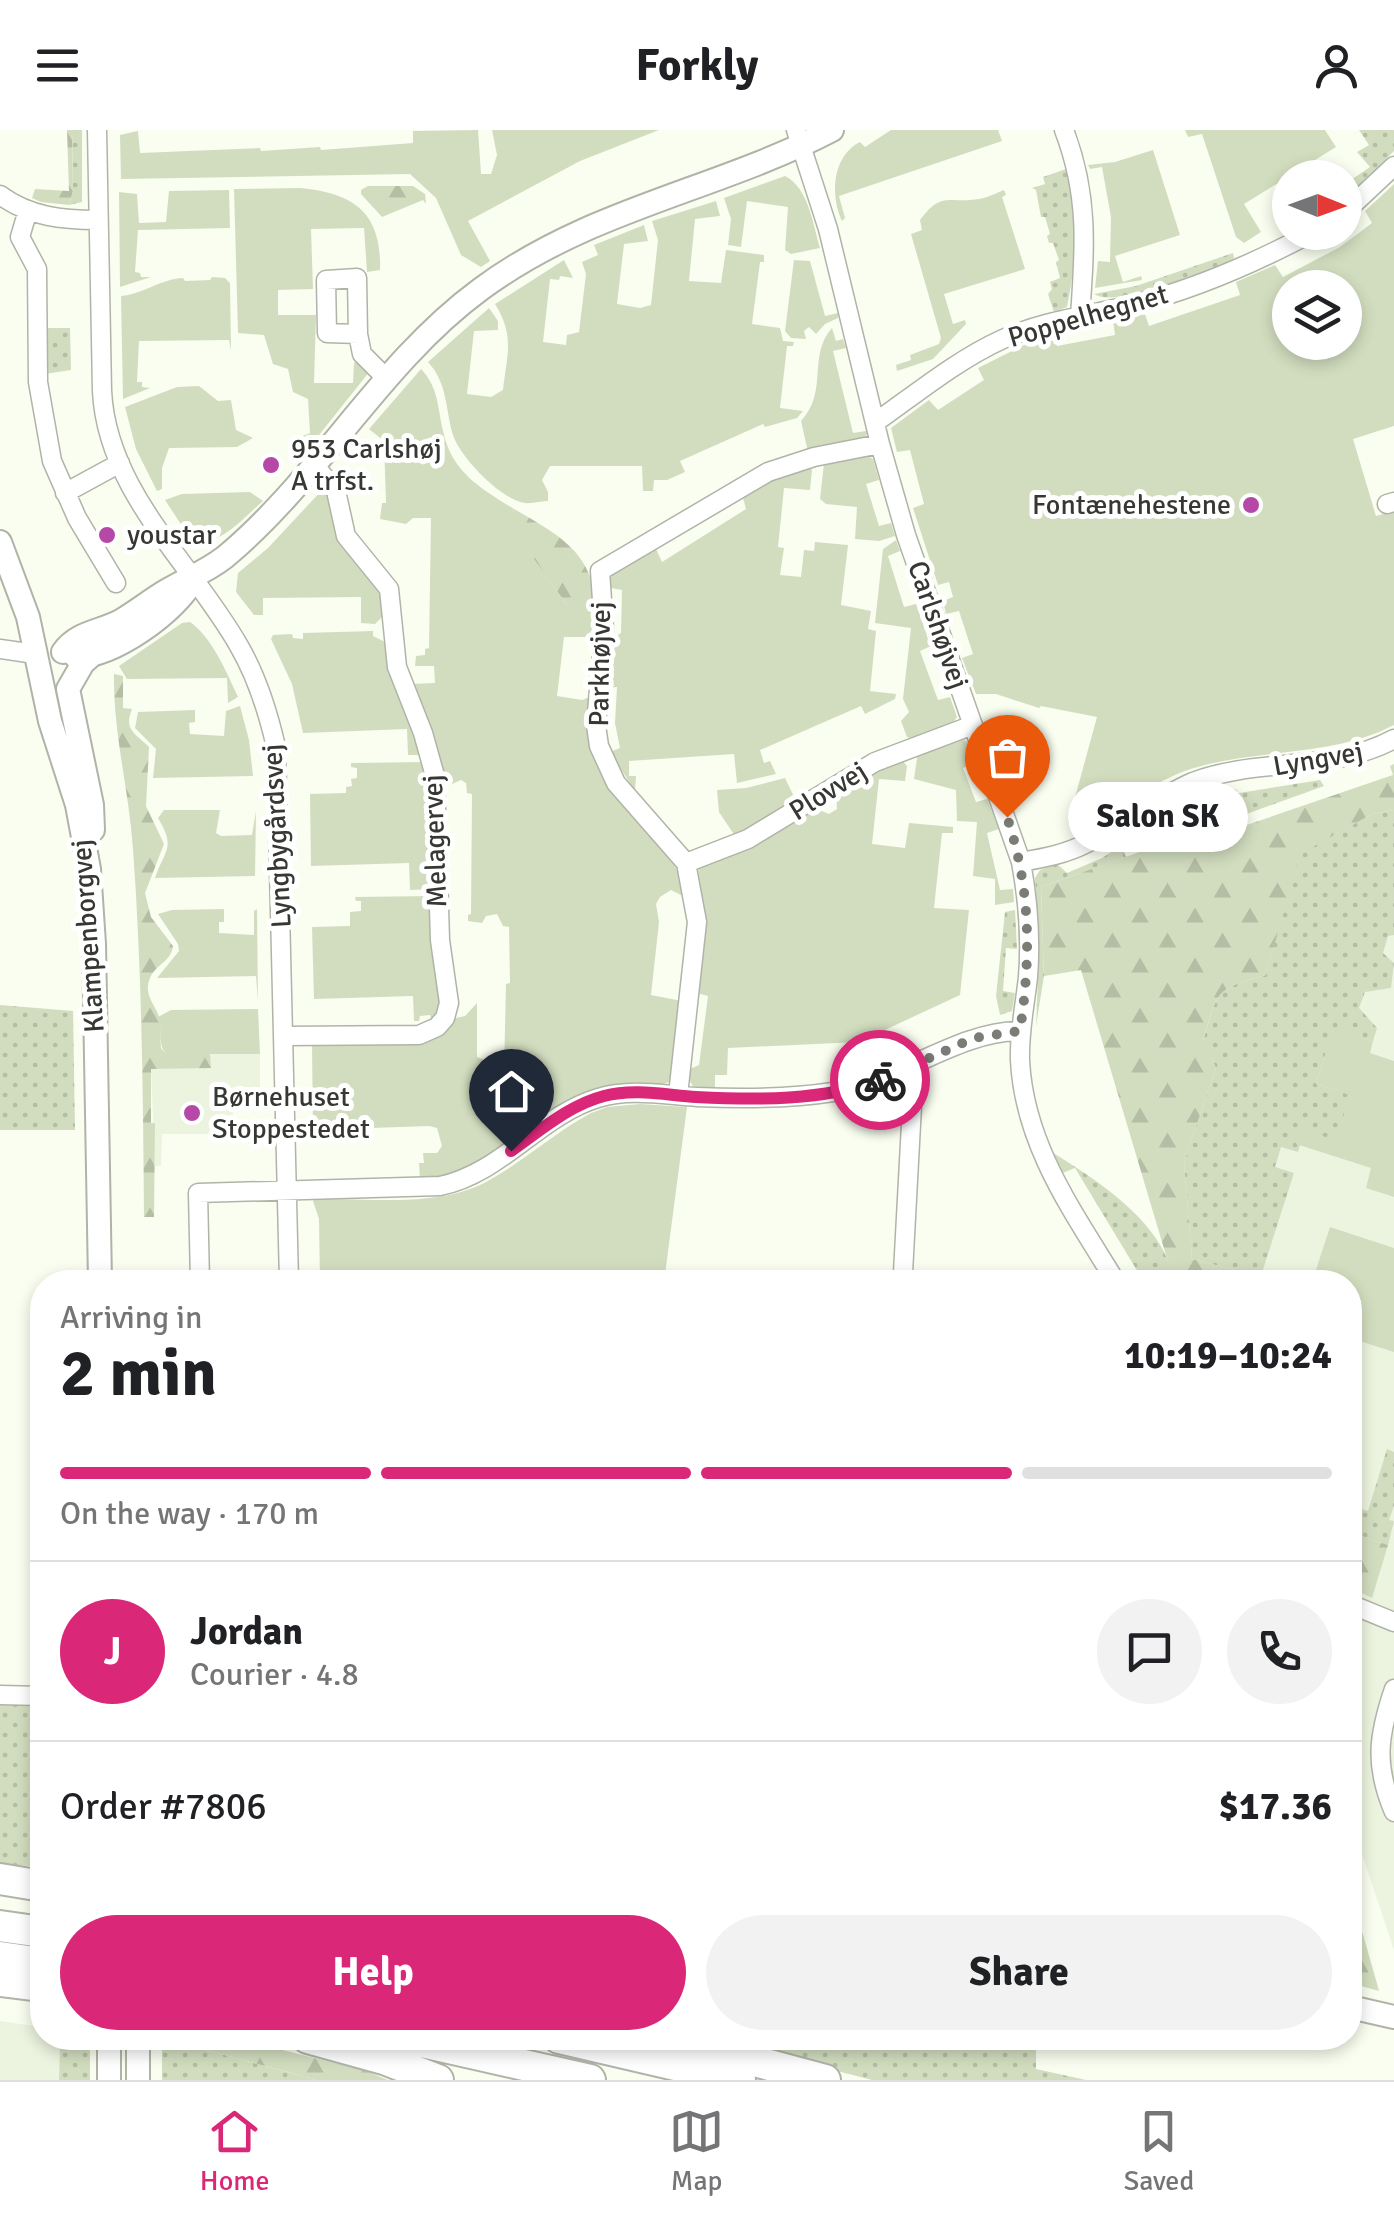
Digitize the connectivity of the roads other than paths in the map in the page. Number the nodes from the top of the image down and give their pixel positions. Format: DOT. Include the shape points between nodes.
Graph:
graph roads {
  1 [pos="97,130"];
  2 [pos="832,130"];
  3 [pos="1064,130"];
  4 [pos="798,138"];
  5 [pos="1394,166"];
  6 [pos="0,196"];
  7 [pos="1362,196"];
  8 [pos="28,210"];
  9 [pos="98,220"];
  10 [pos="1279,250"];
  11 [pos="1080,316"];
  12 [pos="358,334"];
  13 [pos="386,378"];
  14 [pos="876,422"];
  15 [pos="880,444"];
  16 [pos="120,463"];
  17 [pos="316,467"];
  18 [pos="65,492"];
  19 [pos="0,542"];
  20 [pos="194,579"];
  21 [pos="116,583"];
  22 [pos="0,649"];
  23 [pos="63,652"];
  24 [pos="36,654"];
  25 [pos="91,656"];
  26 [pos="973,725"];
  27 [pos="1394,739"];
  28 [pos="1021,862"];
  29 [pos="686,864"];
  30 [pos="89,869"];
  31 [pos="1020,1031"];
  32 [pos="284,1036"];
  33 [pos="910,1068"];
  34 [pos="678,1095"];
  35 [pos="287,1190"];
  36 [pos="100,1270"];
  37 [pos="200,1270"];
  38 [pos="288,1270"];
  39 [pos="903,1270"];
  40 [pos="1109,1270"];
  41 [pos="1362,1609"];
  42 [pos="1394,1622"];
  43 [pos="1394,1689"];
  44 [pos="0,1695"];
  45 [pos="30,1696"];
  46 [pos="1394,1812"];
  47 [pos="0,1926"];
  48 [pos="30,1930"];
  49 [pos="0,1957"];
  50 [pos="30,1961"];
  51 [pos="0,1981"];
  52 [pos="30,1985"];
  53 [pos="1362,2009"];
  54 [pos="1394,2017"];
  55 [pos="110,2050"];
  56 [pos="138,2050"];
  57 [pos="351,2050"];
  58 [pos="459,2050"];
  59 [pos="611,2050"];
  60 [pos="714,2050"];
  61 [pos="109,2080"];
  62 [pos="138,2080"];
  63 [pos="438,2080"];
  64 [pos="590,2080"];
  65 [pos="740,2080"];
  66 [pos="825,2080"];
  1 -- 9 [label="street, Lyngbygårdsvej"];
  2 -- 4 [label="street"];
  3 -- 11 [label="street" via="1084,211"];
  4 -- 13 [label="street" via="546,248 480,290"];
  4 -- 14 [label="street, Carlshøjvej"];
  5 -- 7 [label="street"];
  6 -- 8 [label="street"];
  8 -- 9 [label="street"];
  8 -- 18 [label="street" via="20,237 37,269 38,382 52,461"];
  9 -- 16 [label="street, Lyngbygårdsvej" via="103,406"];
  10 -- 11 [label="street, Poppelhegnet" via="1204,282"];
  11 -- 14 [label="street, Poppelhegnet" via="1004,339"];
  12 -- 13 [label="street" via="362,354"];
  13 -- 17 [label="street"];
  14 -- 15 [label="street, Carlshøjvej"];
  15 -- 26 [label="street, Carlshøjvej"];
  15 -- 29 [label="street, Parkhøjvej" via="768,472 600,571 599,746 616,784"];
  16 -- 18 [label="street"];
  16 -- 20 [label="street, Lyngbygårdsvej"];
  17 -- 20 [label="street"];
  17 -- 32 [label="street, Melagervej" via="336,491 346,536 390,589 394,657 436,776 440,940 450,1003 442,1022 420,1035"];
  18 -- 21 [label="street"];
  19 -- 24 [label="street, Klampenborgvej"];
  20 -- 23 [label="street" via="112,626 84,634"];
  20 -- 25 [label="street" via="166,612"];
  20 -- 32 [label="street, Lyngbygårdsvej" via="240,646 276,747"];
  22 -- 24 [label="street"];
  23 -- 24 [label="street"];
  23 -- 25 [label="street"];
  24 -- 30 [label="street, Klampenborgvej"];
  25 -- 30 [label="street" via="68,689 92,805"];
  26 -- 28 [label="street, Carlshøjvej"];
  26 -- 29 [label="street, Plovvej" via="875,762 758,834"];
  27 -- 28 [label="street, Lyngvej" via="1342,760 1195,782 1088,843"];
  28 -- 31 [label="street, Carlshøjvej" via="1029,958"];
  29 -- 34 [label="street, Parkhøjvej" via="698,922"];
  30 -- 36 [label="street, Klampenborgvej"];
  31 -- 33 [label="street" via="974,1038"];
  31 -- 40 [label="street, Carlshøjvej" via="1024,1087 1041,1150"];
  32 -- 35 [label="street, Lyngbygårdsvej"];
  33 -- 34 [label="street" via="828,1092 759,1099"];
  33 -- 39 [label="street"];
  34 -- 35 [label="street" via="626,1092 589,1101 487,1168 450,1184"];
  35 -- 37 [label="street" via="198,1193"];
  35 -- 38 [label="street, Lyngbygårdsvej"];
  41 -- 42 [label="street"];
  43 -- 46 [label="street" via="1379,1756"];
  44 -- 45 [label="street"];
  47 -- 48 [label="highway"];
  49 -- 50 [label="highway"];
  51 -- 52 [label="highway"];
  53 -- 54 [label="street"];
  55 -- 61 [label="street"];
  56 -- 62 [label="street"];
  57 -- 63 [label="highway"];
  58 -- 64 [label="highway"];
  59 -- 65 [label="highway"];
  60 -- 66 [label="highway"];
}
